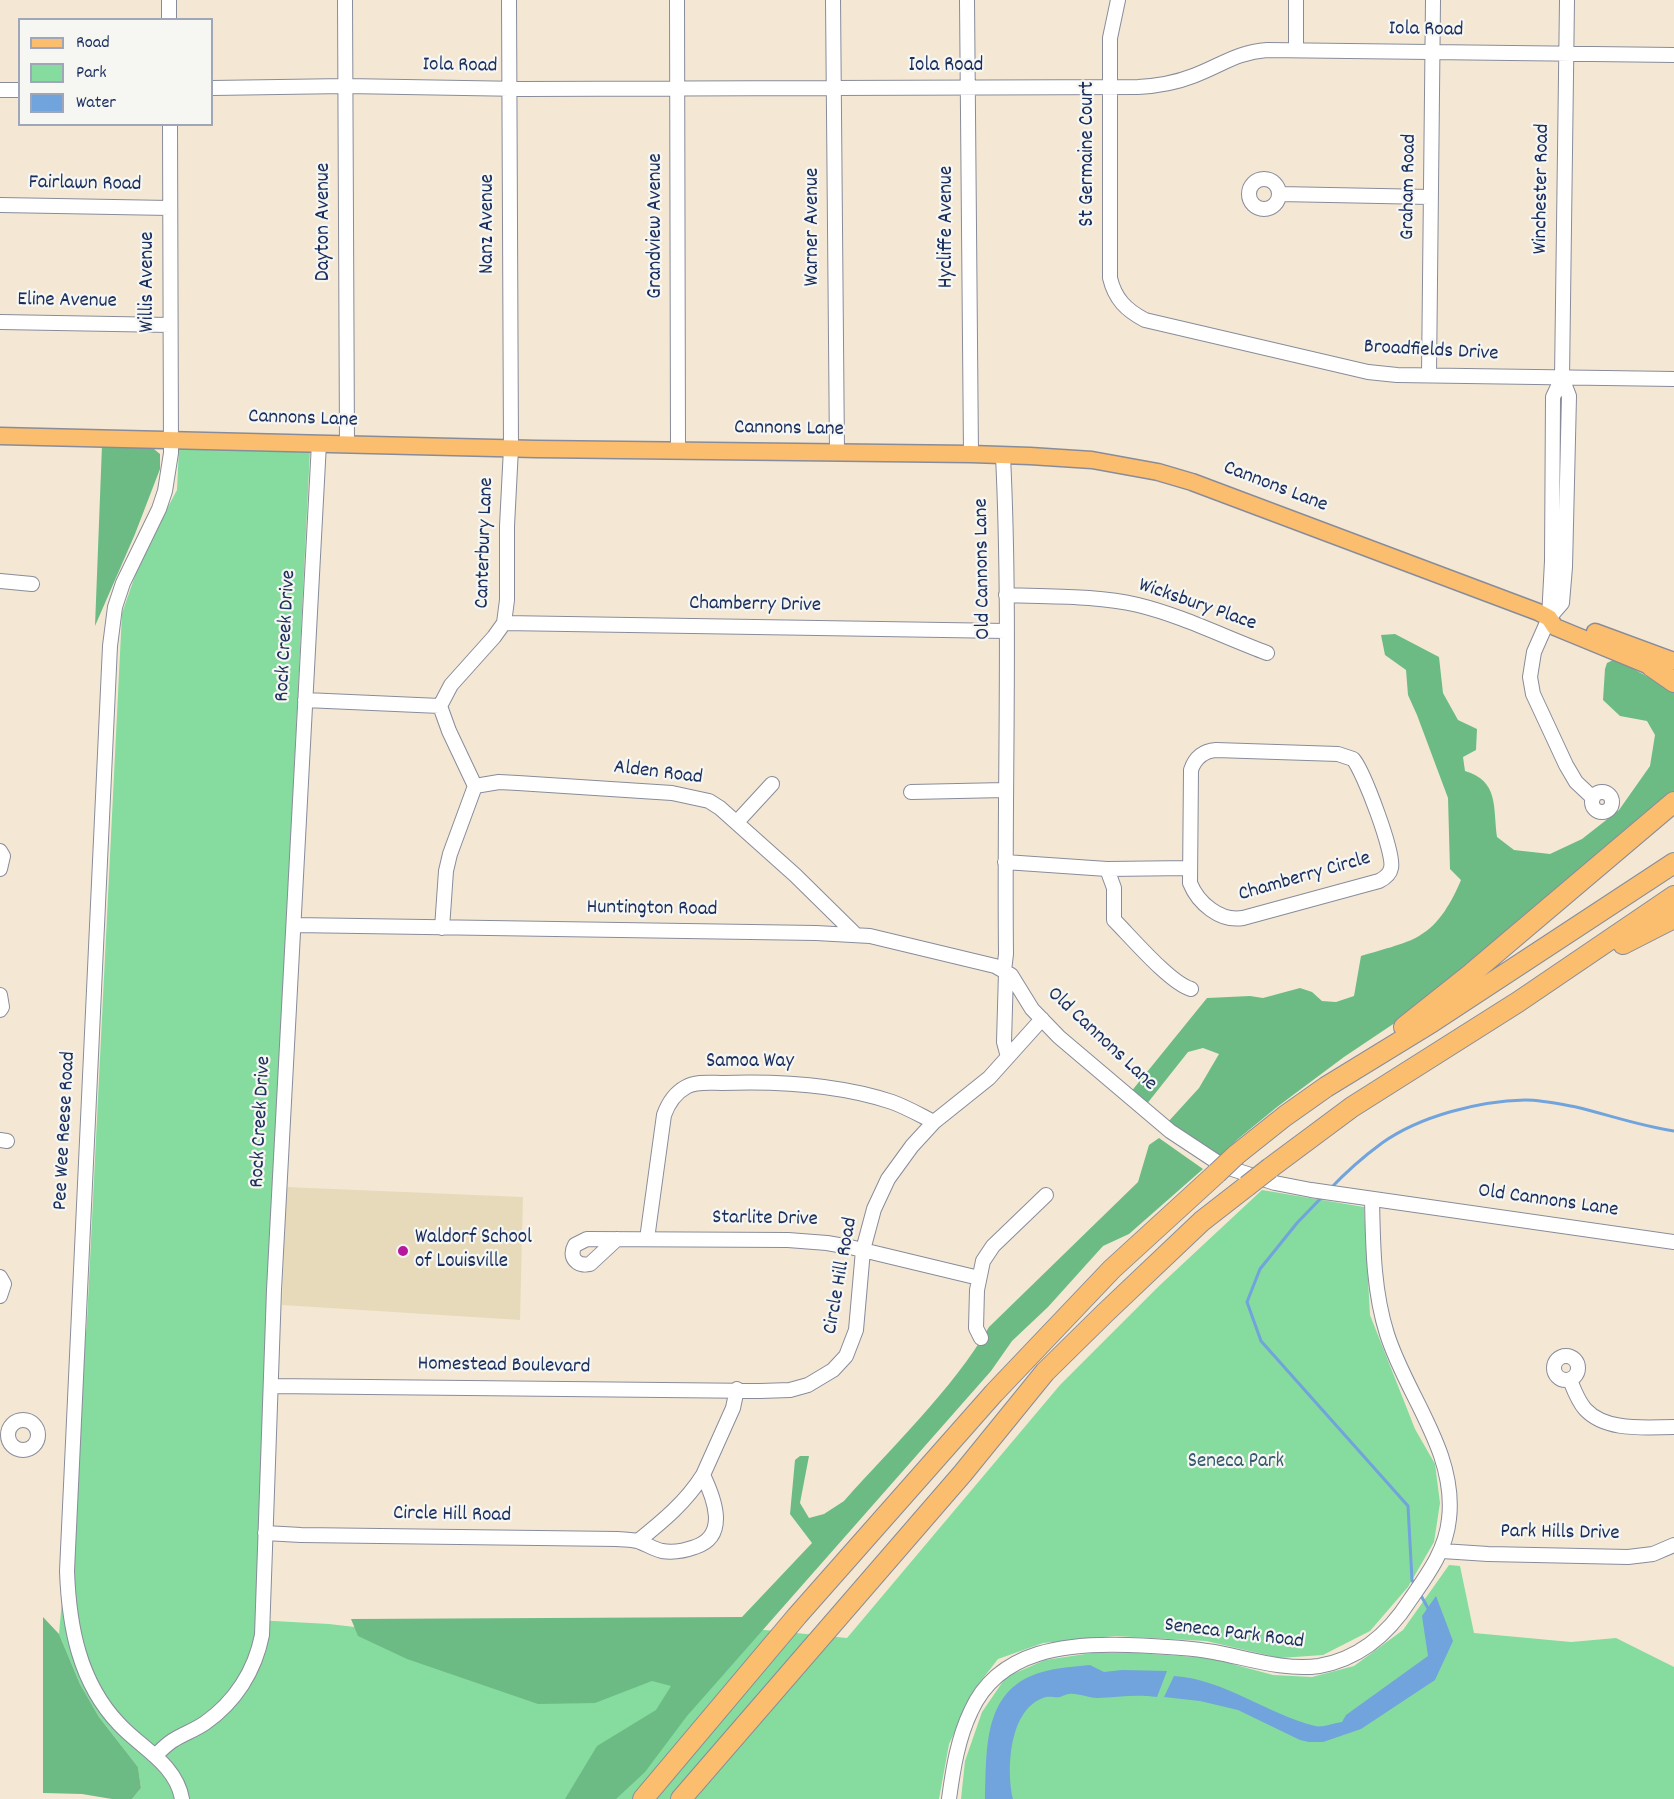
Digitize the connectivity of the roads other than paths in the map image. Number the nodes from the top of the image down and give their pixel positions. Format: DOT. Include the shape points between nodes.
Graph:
graph roads {
  1 [pos="169,0"];
  2 [pos="345,0"];
  3 [pos="509,0"];
  4 [pos="676,0"];
  5 [pos="833,0"];
  6 [pos="967,0"];
  7 [pos="1118,0"];
  8 [pos="1296,0"];
  9 [pos="1433,0"];
  10 [pos="1567,0"];
  11 [pos="169,18"];
  12 [pos="1296,50"];
  13 [pos="1433,52"];
  14 [pos="1566,54"];
  15 [pos="1674,55"];
  16 [pos="346,86"];
  17 [pos="1109,87"];
  18 [pos="213,88"];
  19 [pos="510,88"];
  20 [pos="833,88"];
  21 [pos="968,88"];
  22 [pos="677,89"];
  23 [pos="0,90"];
  24 [pos="18,90"];
  25 [pos="170,126"];
  26 [pos="1279,194"];
  27 [pos="1430,197"];
  28 [pos="0,205"];
  29 [pos="170,208"];
  30 [pos="1123,306"];
  31 [pos="0,322"];
  32 [pos="170,325"];
  33 [pos="1428,375"];
  34 [pos="1562,378"];
  35 [pos="1674,379"];
  36 [pos="0,436"];
  37 [pos="172,439"];
  38 [pos="319,443"];
  39 [pos="347,444"];
  40 [pos="511,448"];
  41 [pos="678,451"];
  42 [pos="837,453"];
  43 [pos="971,454"];
  44 [pos="1003,456"];
  45 [pos="1567,469"];
  46 [pos="1553,470"];
  47 [pos="1559,535"];
  48 [pos="0,581"];
  49 [pos="32,584"];
  50 [pos="1006,595"];
  51 [pos="1549,618"];
  52 [pos="504,623"];
  53 [pos="1006,631"];
  54 [pos="1267,653"];
  55 [pos="1674,661"];
  56 [pos="1650,662"];
  57 [pos="1674,675"];
  58 [pos="1674,682"];
  59 [pos="305,700"];
  60 [pos="440,706"];
  61 [pos="772,784"];
  62 [pos="475,786"];
  63 [pos="1005,790"];
  64 [pos="911,792"];
  65 [pos="1593,798"];
  66 [pos="1674,802"];
  67 [pos="737,822"];
  68 [pos="0,851"];
  69 [pos="1005,862"];
  70 [pos="1674,863"];
  71 [pos="1190,868"];
  72 [pos="0,869"];
  73 [pos="1107,869"];
  74 [pos="1674,896"];
  75 [pos="1674,918"];
  76 [pos="294,925"];
  77 [pos="442,928"];
  78 [pos="856,935"];
  79 [pos="1005,972"];
  80 [pos="1191,989"];
  81 [pos="0,995"];
  82 [pos="1518,1002"];
  83 [pos="0,1010"];
  84 [pos="1042,1019"];
  85 [pos="1008,1057"];
  86 [pos="1326,1087"];
  87 [pos="934,1122"];
  88 [pos="1046,1195"];
  89 [pos="1372,1199"];
  90 [pos="617,1239"];
  91 [pos="647,1239"];
  92 [pos="1674,1242"];
  93 [pos="863,1250"];
  94 [pos="0,1277"];
  95 [pos="979,1278"];
  96 [pos="0,1296"];
  97 [pos="981,1338"];
  98 [pos="1570,1380"];
  99 [pos="271,1386"];
  100 [pos="737,1389"];
  101 [pos="1674,1427"];
  102 [pos="703,1475"];
  103 [pos="265,1533"];
  104 [pos="639,1541"];
  105 [pos="1674,1545"];
  106 [pos="1439,1555"];
  107 [pos="155,1756"];
  108 [pos="182,1799"];
  109 [pos="643,1799"];
  110 [pos="681,1799"];
  111 [pos="949,1799"];
  1 -- 11 [label="street"];
  2 -- 16 [label="street, Dayton Avenue"];
  3 -- 19 [label="street, Nanz Avenue"];
  4 -- 22 [label="street, Grandview Avenue"];
  5 -- 20 [label="street, Warner Avenue"];
  6 -- 21 [label="street, Hycliffe Avenue"];
  7 -- 17 [label="street, St Germaine Court" via="1111,27"];
  8 -- 12 [label="street"];
  9 -- 13 [label="street, Graham Road"];
  10 -- 14 [label="street, Winchester Road"];
  12 -- 13 [label="street, Iola Road"];
  12 -- 17 [label="street, Iola Road" via="1243,53 1194,76 1166,84"];
  13 -- 14 [label="street, Iola Road"];
  13 -- 27 [label="street, Graham Road"];
  14 -- 15 [label="street, Iola Road"];
  14 -- 34 [label="street, Winchester Road"];
  16 -- 18 [label="street, Iola Road"];
  16 -- 19 [label="street, Iola Road"];
  16 -- 39 [label="street, Dayton Avenue"];
  17 -- 21 [label="street, Iola Road"];
  17 -- 30 [label="street, St Germaine Court" via="1110,278"];
  19 -- 22 [label="street, Iola Road"];
  19 -- 40 [label="street, Nanz Avenue"];
  20 -- 21 [label="street, Iola Road"];
  20 -- 22 [label="street, Iola Road"];
  20 -- 42 [label="street, Warner Avenue"];
  21 -- 43 [label="street, Hycliffe Avenue"];
  22 -- 41 [label="street, Grandview Avenue"];
  23 -- 24 [label="street"];
  25 -- 29 [label="street, Willis Avenue"];
  26 -- 27 [label="street"];
  27 -- 33 [label="street, Graham Road"];
  28 -- 29 [label="street, Fairlawn Road"];
  29 -- 32 [label="street, Willis Avenue"];
  30 -- 33 [label="street, Broadfields Drive" via="1145,320 1350,369"];
  31 -- 32 [label="street, Eline Avenue"];
  32 -- 37 [label="street, Willis Avenue"];
  33 -- 34 [label="street, Broadfields Drive"];
  34 -- 35 [label="street, Broadfields Drive"];
  34 -- 45 [label="street, Winchester Road" via="1569,396"];
  34 -- 46 [label="street, Winchester Road" via="1553,397"];
  36 -- 37 [label="main road, Cannons Lane"];
  37 -- 38 [label="main road, Cannons Lane"];
  37 -- 107 [label="street, Pee Wee Reese Road" via="165,490 123,583 110,646 67,1571 71,1623 88,1679 118,1723"];
  38 -- 39 [label="main road, Cannons Lane"];
  38 -- 59 [label="street, Rock Creek Drive"];
  39 -- 40 [label="main road, Cannons Lane"];
  40 -- 41 [label="main road, Cannons Lane"];
  40 -- 52 [label="street, Canterbury Lane"];
  41 -- 42 [label="main road, Cannons Lane"];
  42 -- 43 [label="main road, Cannons Lane"];
  43 -- 44 [label="main road, Cannons Lane"];
  44 -- 50 [label="street, Old Cannons Lane"];
  44 -- 51 [label="main road, Cannons Lane" via="1092,460 1192,482"];
  45 -- 46 [label="street"];
  45 -- 47 [label="street, Winchester Road"];
  46 -- 47 [label="street, Winchester Road"];
  47 -- 51 [label="street, Winchester Road"];
  48 -- 49 [label="street"];
  50 -- 53 [label="street, Old Cannons Lane"];
  50 -- 54 [label="street, Wicksbury Place" via="1090,598 1137,605"];
  51 -- 56 [label="main road, Cannons Lane" via="1555,627"];
  51 -- 65 [label="street, Winchester Road" via="1534,652 1530,677 1533,694 1576,782"];
  52 -- 53 [label="street, Chamberry Drive"];
  52 -- 60 [label="street, Canterbury Lane" via="451,685"];
  53 -- 63 [label="street, Old Cannons Lane"];
  55 -- 56 [label="main road, Cannons Lane"];
  56 -- 57 [label="main road, Cannons Lane"];
  56 -- 58 [label="highway"];
  59 -- 60 [label="street"];
  59 -- 76 [label="street, Rock Creek Drive"];
  60 -- 62 [label="street"];
  61 -- 67 [label="street"];
  62 -- 67 [label="street, Alden Road" via="499,782 672,793 709,801"];
  62 -- 77 [label="street" via="446,871"];
  63 -- 64 [label="street"];
  63 -- 69 [label="street, Old Cannons Lane"];
  66 -- 86 [label="highway" via="1472,974"];
  67 -- 78 [label="street, Alden Road"];
  68 -- 72 [label="street"];
  69 -- 73 [label="street"];
  69 -- 79 [label="street, Old Cannons Lane"];
  70 -- 86 [label="highway"];
  71 -- 71 [label="street, Chamberry Circle" via="1191,770 1198,757 1216,750 1338,753 1353,759 1392,862 1389,874 1379,881 1234,920 1222,917 1197,896 1190,883"];
  71 -- 73 [label="street"];
  73 -- 80 [label="street" via="1114,888 1114,920 1169,975"];
  74 -- 82 [label="highway"];
  75 -- 82 [label="highway"];
  76 -- 77 [label="street, Huntington Road"];
  76 -- 99 [label="street, Rock Creek Drive"];
  77 -- 78 [label="street, Huntington Road"];
  78 -- 79 [label="street, Huntington Road" via="995,966"];
  79 -- 84 [label="street, Old Cannons Lane"];
  79 -- 85 [label="street" via="1004,1042"];
  81 -- 83 [label="street"];
  82 -- 110 [label="highway, bridge" via="1352,1107 1270,1168 1202,1221 1105,1312 1046,1372"];
  84 -- 85 [label="street, Circle Hill Road"];
  84 -- 89 [label="street, Old Cannons Lane" via="1170,1131 1216,1161 1254,1178"];
  85 -- 87 [label="street, Circle Hill Road" via="989,1078"];
  86 -- 109 [label="highway, bridge" via="1236,1155 1112,1269 994,1393 797,1616"];
  87 -- 91 [label="street, Samoa Way" via="893,1102 804,1084 732,1082 686,1087 677,1093 664,1115"];
  87 -- 93 [label="street, Circle Hill Road" via="888,1179 874,1209"];
  88 -- 95 [label="street" via="986,1256"];
  89 -- 92 [label="street, Old Cannons Lane"];
  89 -- 106 [label="street, Seneca Park Road" via="1373,1260 1382,1316 1399,1367 1442,1458 1449,1484 1449,1520"];
  90 -- 91 [label="street, Starlite Drive"];
  91 -- 93 [label="street, Starlite Drive" via="809,1241"];
  93 -- 95 [label="street, Starlite Drive"];
  93 -- 100 [label="street, Circle Hill Road" via="856,1330 851,1348 840,1364 808,1385 774,1391"];
  94 -- 96 [label="street" via="4,1289"];
  95 -- 97 [label="street" via="976,1328"];
  98 -- 101 [label="street" via="1583,1407 1602,1421 1623,1427"];
  99 -- 100 [label="street, Homestead Boulevard"];
  99 -- 103 [label="street, Rock Creek Drive"];
  100 -- 102 [label="street" via="733,1408"];
  102 -- 104 [label="street" via="681,1504"];
  102 -- 104 [label="street, Circle Hill Road" via="713,1495 717,1521 710,1537 700,1546 679,1552 656,1549"];
  103 -- 104 [label="street, Circle Hill Road"];
  103 -- 107 [label="street, Rock Creek Drive" via="262,1635 253,1667 221,1710"];
  105 -- 106 [label="street, Park Hills Drive" via="1653,1554 1628,1557"];
  106 -- 111 [label="street, Seneca Park Road" via="1381,1635 1365,1648 1317,1666 1293,1666 1211,1652 1103,1644 1029,1656 998,1675 975,1703 961,1737"];
  107 -- 108 [label="street, Pee Wee Reese Road" via="174,1777"];
}
